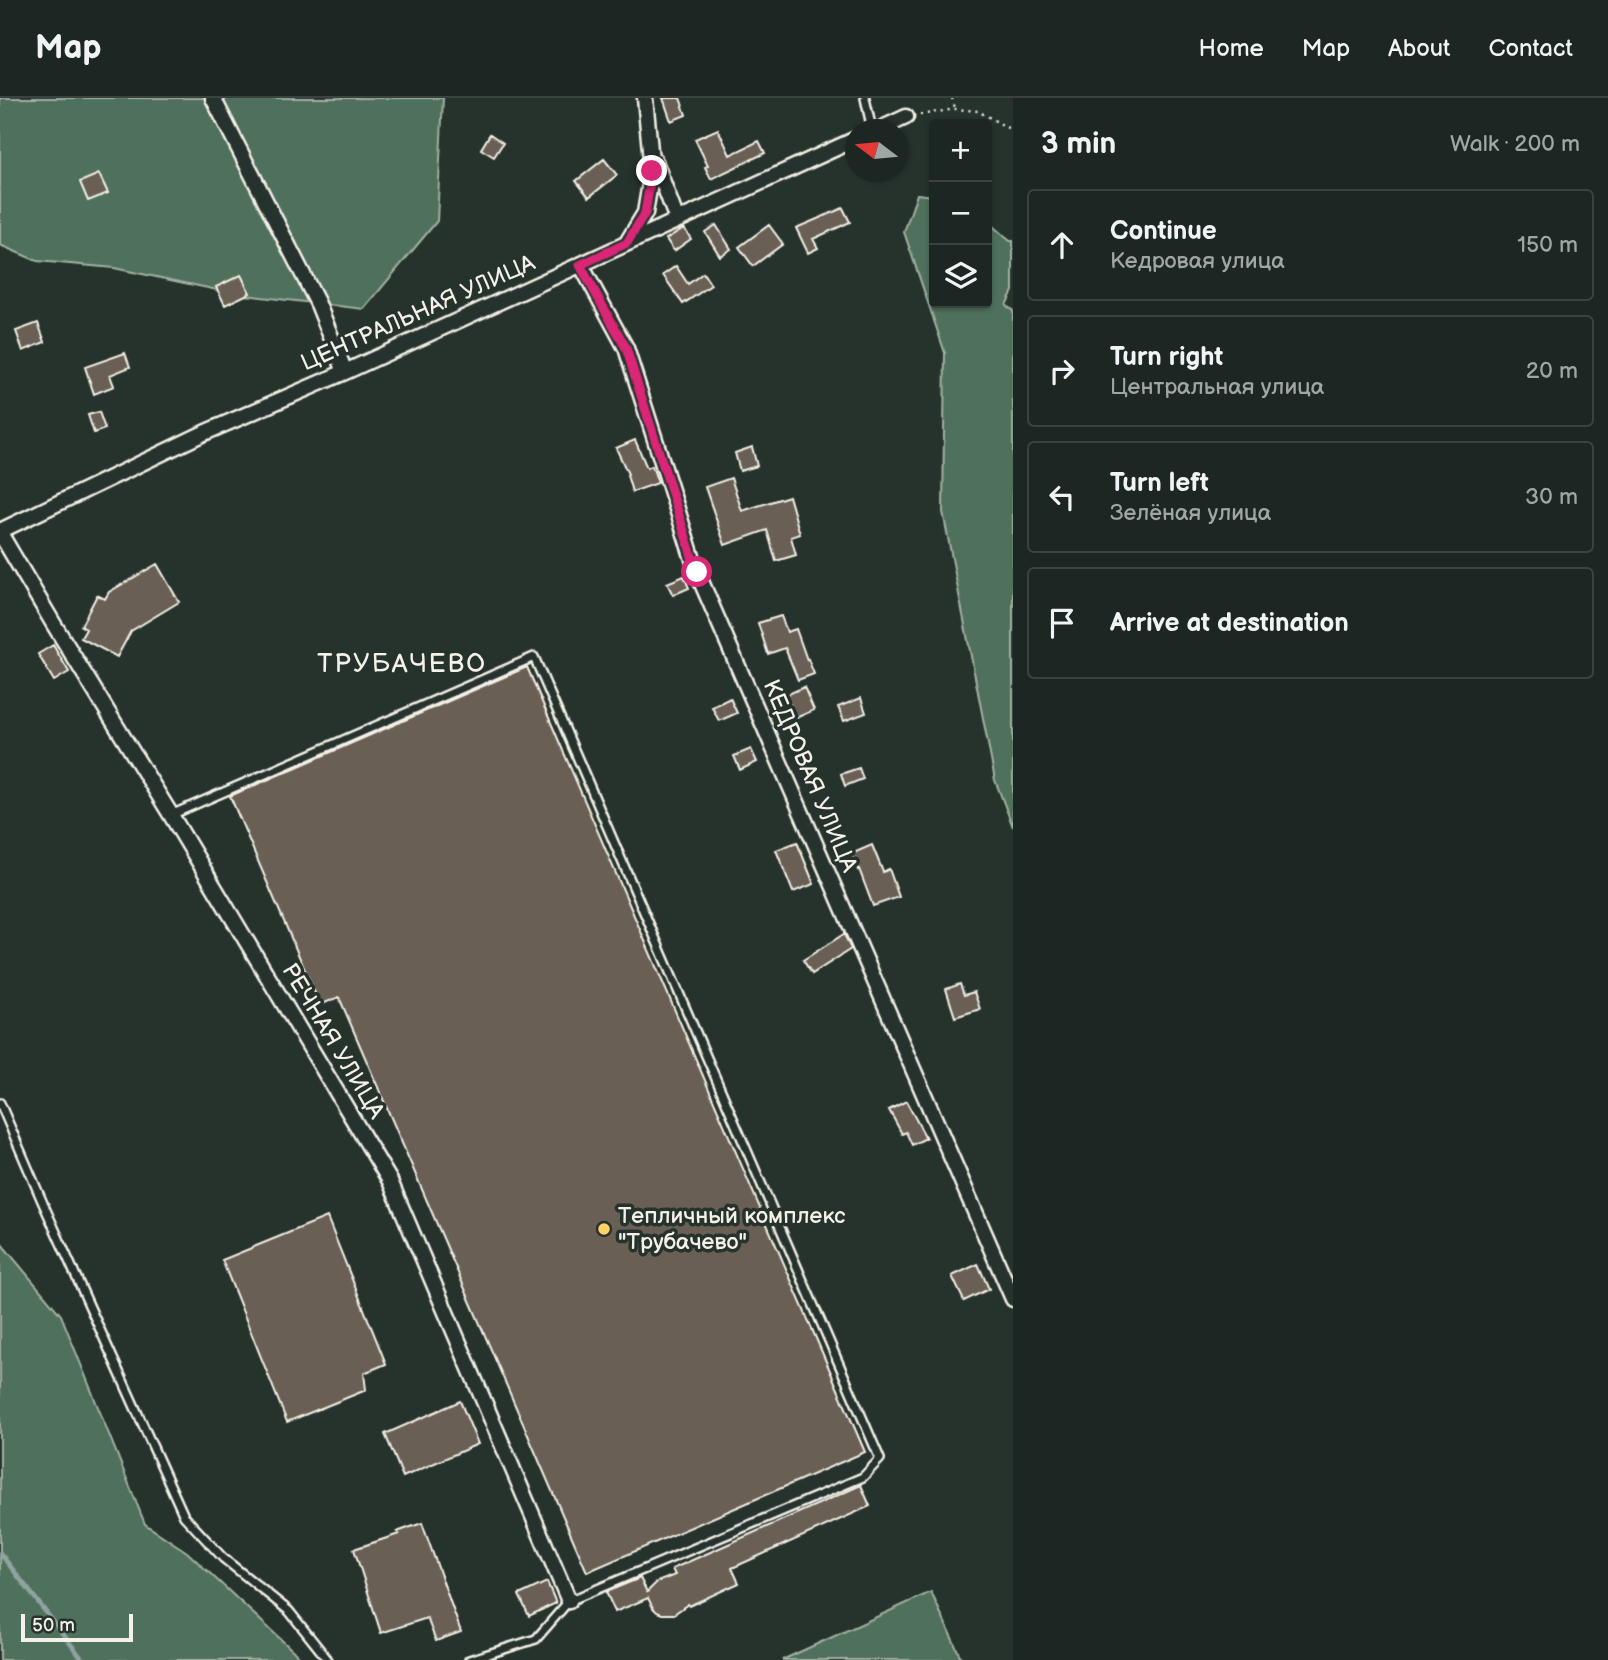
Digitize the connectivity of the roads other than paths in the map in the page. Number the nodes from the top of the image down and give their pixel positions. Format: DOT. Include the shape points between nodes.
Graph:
graph roads {
  1 [pos="214,98"];
  2 [pos="645,98"];
  3 [pos="865,98"];
  4 [pos="906,117"];
  5 [pos="870,119"];
  6 [pos="902,119"];
  7 [pos="845,144"];
  8 [pos="652,153"];
  9 [pos="677,220"];
  10 [pos="627,243"];
  11 [pos="580,265"];
  12 [pos="345,372"];
  13 [pos="0,532"];
  14 [pos="171,815"];
  15 [pos="0,1103"];
  16 [pos="1013,1299"];
  17 [pos="569,1601"];
  18 [pos="328,1660"];
  19 [pos="469,1660"];
  1 -- 12 [label="street" via="318,304"];
  2 -- 8 [label="street"];
  3 -- 5 [label="lane"];
  4 -- 6 [label="street"];
  7 -- 9 [label="street, ЦЕНТРАЛЬНАЯ УЛИЦА"];
  8 -- 9 [label="street"];
  8 -- 10 [label="street" via="645,213"];
  9 -- 10 [label="street, ЦЕНТРАЛЬНАЯ УЛИЦА"];
  10 -- 11 [label="street, ЦЕНТРАЛЬНАЯ УЛИЦА"];
  11 -- 12 [label="street, ЦЕНТРАЛЬНАЯ УЛИЦА"];
  11 -- 16 [label="street, КЕДРОВАЯ УЛИЦА" via="626,348 697,572"];
  12 -- 13 [label="street, ЦЕНТРАЛЬНАЯ УЛИЦА" via="204,433"];
  13 -- 14 [label="street, РЕЧНАЯ УЛИЦА"];
  14 -- 17 [label="street, РЕЧНАЯ УЛИЦА" via="390,1181"];
  14 -- 17 [label="lane" via="534,657 880,1459 863,1477"];
  15 -- 18 [label="lane" via="184,1516 223,1558 289,1611"];
  17 -- 19 [label="lane" via="536,1639"];
}
